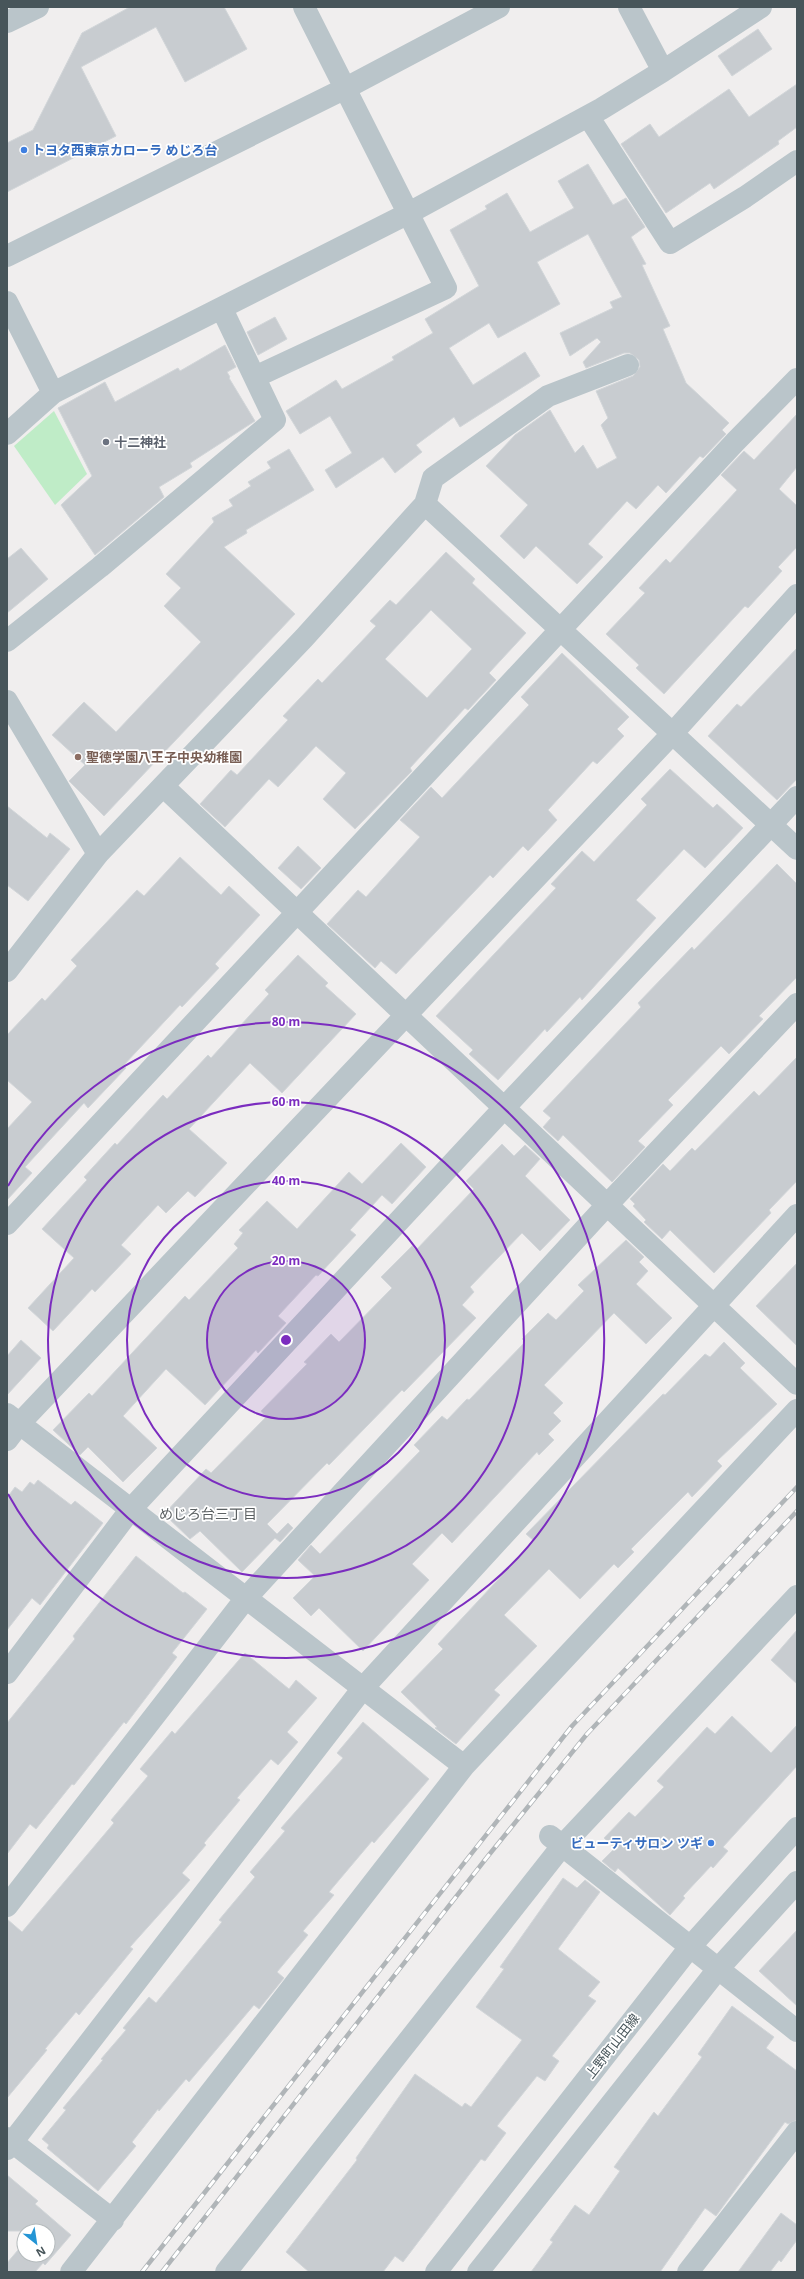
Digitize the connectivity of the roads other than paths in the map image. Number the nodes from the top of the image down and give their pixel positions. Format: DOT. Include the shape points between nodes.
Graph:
graph roads {
  1 [pos="38,7"];
  2 [pos="304,7"];
  3 [pos="499,7"];
  4 [pos="629,7"];
  5 [pos="760,7"];
  6 [pos="7,22"];
  7 [pos="663,71"];
  8 [pos="346,88"];
  9 [pos="588,116"];
  10 [pos="797,161"];
  11 [pos="407,214"];
  12 [pos="7,256"];
  13 [pos="7,302"];
  14 [pos="222,309"];
  15 [pos="628,365"];
  16 [pos="255,377"];
  17 [pos="797,379"];
  18 [pos="53,393"];
  19 [pos="7,434"];
  20 [pos="425,504"];
  21 [pos="797,595"];
  22 [pos="560,630"];
  23 [pos="7,641"];
  24 [pos="7,701"];
  25 [pos="672,734"];
  26 [pos="163,786"];
  27 [pos="797,797"];
  28 [pos="771,825"];
  29 [pos="797,849"];
  30 [pos="98,854"];
  31 [pos="297,912"];
  32 [pos="7,971"];
  33 [pos="797,1004"];
  34 [pos="406,1015"];
  35 [pos="504,1108"];
  36 [pos="607,1205"];
  37 [pos="797,1215"];
  38 [pos="7,1224"];
  39 [pos="713,1305"];
  40 [pos="797,1384"];
  41 [pos="797,1410"];
  42 [pos="11,1425"];
  43 [pos="131,1509"];
  44 [pos="797,1596"];
  45 [pos="246,1598"];
  46 [pos="7,1673"];
  47 [pos="363,1688"];
  48 [pos="464,1766"];
  49 [pos="796,1831"];
  50 [pos="556,1841"];
  51 [pos="797,1882"];
  52 [pos="7,1906"];
  53 [pos="690,1947"];
  54 [pos="718,1969"];
  55 [pos="797,2031"];
  56 [pos="565,2107"];
  57 [pos="591,2129"];
  58 [pos="797,2132"];
  59 [pos="9,2143"];
  60 [pos="112,2220"];
  61 [pos="450,2255"];
  62 [pos="72,2272"];
  63 [pos="226,2272"];
  64 [pos="436,2272"];
  65 [pos="473,2272"];
  66 [pos="478,2272"];
  67 [pos="688,2272"];
  1 -- 6 [label="street"];
  2 -- 8 [label="street"];
  3 -- 8 [label="street"];
  4 -- 7 [label="street"];
  5 -- 7 [label="street"];
  7 -- 9 [label="street"];
  8 -- 11 [label="street"];
  8 -- 12 [label="street"];
  9 -- 10 [label="street" via="670,243 745,197"];
  9 -- 11 [label="street"];
  11 -- 14 [label="street"];
  11 -- 16 [label="street" via="446,288"];
  13 -- 18 [label="street"];
  14 -- 16 [label="street"];
  14 -- 18 [label="street"];
  15 -- 20 [label="street" via="548,396 433,478"];
  16 -- 23 [label="street" via="275,420 134,539"];
  17 -- 22 [label="street"];
  18 -- 19 [label="street"];
  20 -- 22 [label="street"];
  20 -- 26 [label="street" via="304,638"];
  21 -- 25 [label="street"];
  22 -- 25 [label="street"];
  22 -- 31 [label="street"];
  24 -- 30 [label="street"];
  25 -- 28 [label="street"];
  25 -- 34 [label="street"];
  26 -- 30 [label="street"];
  26 -- 31 [label="street"];
  27 -- 28 [label="street"];
  28 -- 29 [label="street"];
  28 -- 35 [label="street"];
  30 -- 32 [label="street"];
  31 -- 34 [label="street"];
  31 -- 38 [label="street"];
  33 -- 36 [label="street"];
  34 -- 35 [label="street"];
  34 -- 42 [label="street"];
  35 -- 36 [label="street"];
  35 -- 43 [label="street"];
  36 -- 39 [label="street"];
  36 -- 45 [label="street"];
  37 -- 39 [label="street"];
  39 -- 40 [label="street"];
  39 -- 47 [label="street"];
  41 -- 48 [label="street"];
  42 -- 43 [label="street"];
  43 -- 45 [label="street"];
  43 -- 46 [label="street"];
  44 -- 50 [label="street"];
  45 -- 47 [label="street"];
  45 -- 52 [label="street"];
  47 -- 48 [label="street"];
  47 -- 59 [label="street"];
  48 -- 60 [label="street"];
  49 -- 53 [label="street, 上野町山田線"];
  50 -- 53 [label="street"];
  50 -- 63 [label="street"];
  51 -- 54 [label="street"];
  53 -- 54 [label="street"];
  53 -- 56 [label="street, 上野町山田線"];
  54 -- 55 [label="street"];
  54 -- 57 [label="street"];
  56 -- 57 [label="street"];
  56 -- 61 [label="street, 上野町山田線"];
  57 -- 66 [label="street"];
  58 -- 67 [label="street"];
  59 -- 60 [label="street"];
  60 -- 62 [label="street"];
  61 -- 64 [label="street, 上野町山田線"];
  61 -- 65 [label="street"];
}
